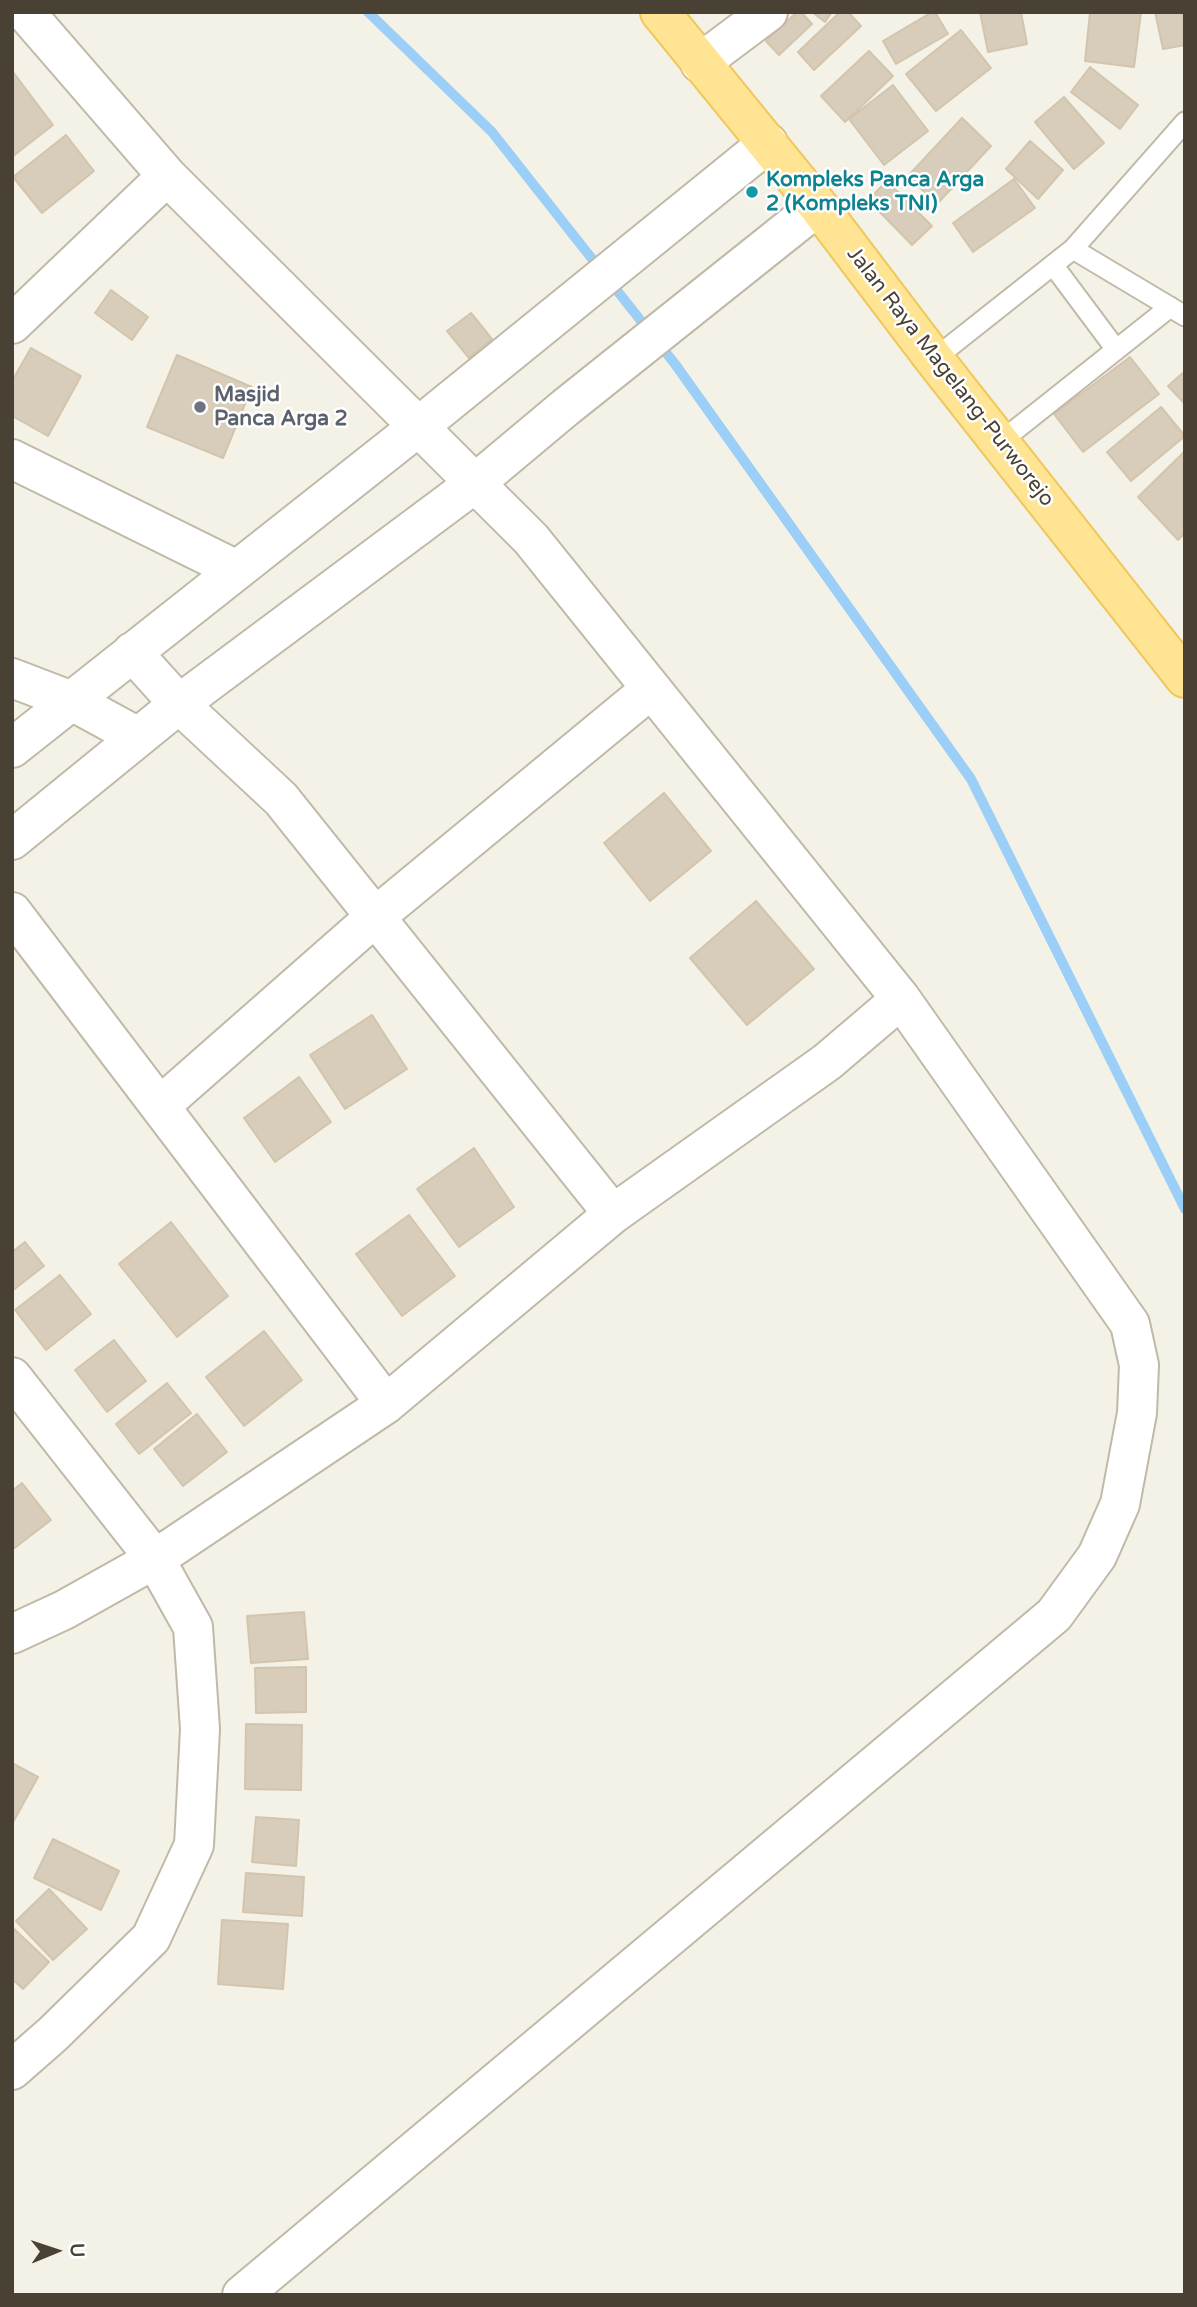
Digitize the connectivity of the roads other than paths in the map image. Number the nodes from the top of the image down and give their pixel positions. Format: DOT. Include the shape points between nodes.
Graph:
graph roads {
  1 [pos="25,12"];
  2 [pos="660,12"];
  3 [pos="768,12"];
  4 [pos="700,63"];
  5 [pos="1185,122"];
  6 [pos="768,143"];
  7 [pos="167,176"];
  8 [pos="818,206"];
  9 [pos="1073,249"];
  10 [pos="1053,265"];
  11 [pos="1178,311"];
  12 [pos="12,324"];
  13 [pos="1115,348"];
  14 [pos="934,359"];
  15 [pos="418,428"];
  16 [pos="1000,442"];
  17 [pos="12,459"];
  18 [pos="474,484"];
  19 [pos="237,570"];
  20 [pos="132,652"];
  21 [pos="12,678"];
  22 [pos="1185,678"];
  23 [pos="651,689"];
  24 [pos="72,701"];
  25 [pos="179,704"];
  26 [pos="138,737"];
  27 [pos="12,748"];
  28 [pos="12,839"];
  29 [pos="12,912"];
  30 [pos="375,916"];
  31 [pos="901,999"];
  32 [pos="160,1106"];
  33 [pos="613,1214"];
  34 [pos="12,1377"];
  35 [pos="386,1404"];
  36 [pos="155,1559"];
  37 [pos="12,1634"];
  38 [pos="12,2070"];
  39 [pos="242,2295"];
  1 -- 7 [label="street"];
  2 -- 4 [label="main road, Jalan Raya Magelang-Purworejo"];
  3 -- 4 [label="street"];
  4 -- 6 [label="main road, Jalan Raya Magelang-Purworejo"];
  5 -- 9 [label="lane"];
  6 -- 8 [label="main road, Jalan Raya Magelang-Purworejo"];
  6 -- 15 [label="street"];
  7 -- 12 [label="street"];
  7 -- 15 [label="street"];
  8 -- 14 [label="main road, Jalan Raya Magelang-Purworejo"];
  8 -- 18 [label="street"];
  9 -- 10 [label="lane"];
  9 -- 11 [label="lane"];
  10 -- 13 [label="lane"];
  10 -- 14 [label="lane"];
  11 -- 13 [label="lane"];
  13 -- 16 [label="lane"];
  14 -- 16 [label="main road, Jalan Raya Magelang-Purworejo"];
  15 -- 18 [label="street"];
  15 -- 19 [label="street"];
  16 -- 22 [label="main road, Jalan Raya Magelang-Purworejo"];
  17 -- 19 [label="street"];
  18 -- 23 [label="street" via="531,540"];
  18 -- 25 [label="street"];
  19 -- 20 [label="street"];
  20 -- 24 [label="street"];
  20 -- 25 [label="street"];
  21 -- 24 [label="street"];
  23 -- 30 [label="street"];
  23 -- 31 [label="street"];
  24 -- 26 [label="street"];
  24 -- 27 [label="street"];
  25 -- 26 [label="street"];
  25 -- 30 [label="street" via="281,799"];
  26 -- 28 [label="street"];
  29 -- 32 [label="street"];
  30 -- 32 [label="street"];
  30 -- 33 [label="street"];
  31 -- 33 [label="street" via="827,1062"];
  31 -- 39 [label="street" via="1130,1324 1139,1365 1136,1413 1120,1503 1097,1556 1054,1615"];
  32 -- 35 [label="street"];
  33 -- 35 [label="street"];
  34 -- 36 [label="street"];
  35 -- 36 [label="street"];
  36 -- 37 [label="street"];
  36 -- 38 [label="street" via="193,1627 200,1729 194,1845 152,1938"];
}
